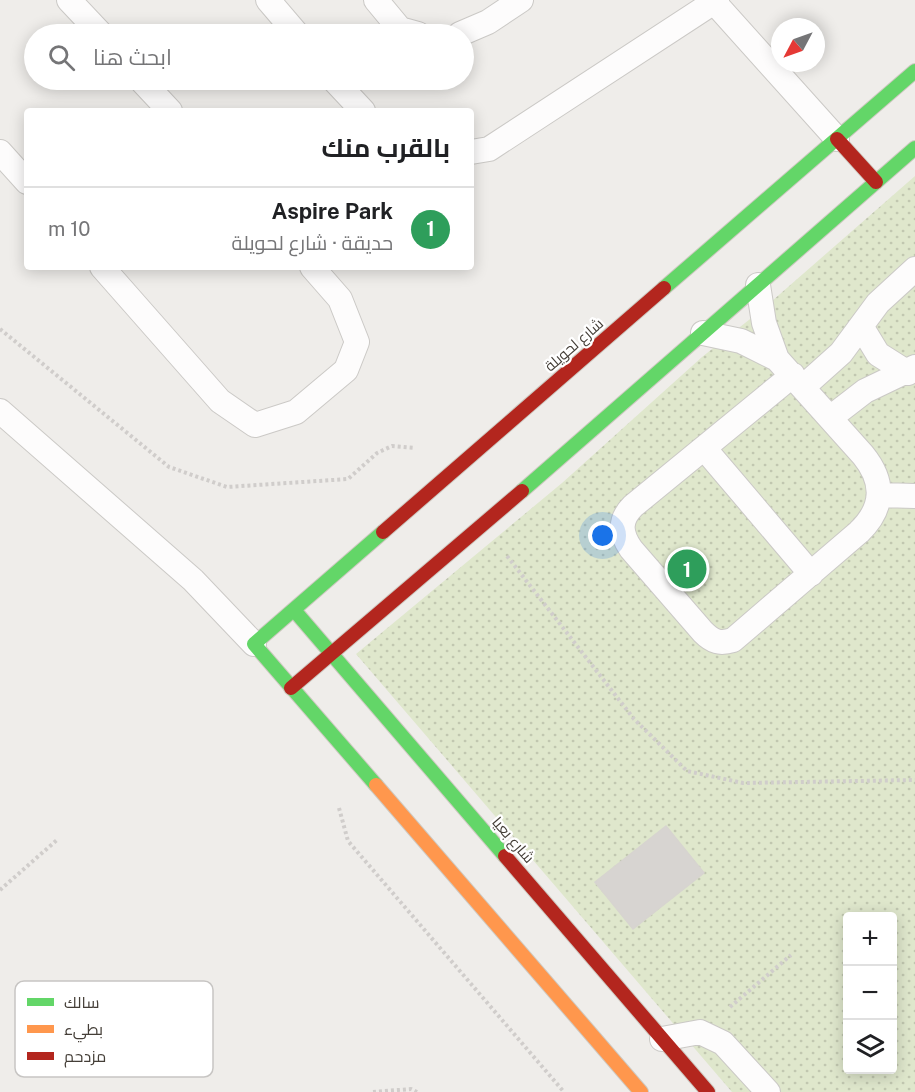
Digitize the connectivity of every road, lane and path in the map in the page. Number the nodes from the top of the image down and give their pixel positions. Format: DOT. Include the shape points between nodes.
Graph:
graph roads {
  1 [pos="69,0"];
  2 [pos="268,0"];
  3 [pos="376,0"];
  4 [pos="521,0"];
  5 [pos="715,1"];
  6 [pos="92,24"];
  7 [pos="288,24"];
  8 [pos="396,24"];
  9 [pos="474,28"];
  10 [pos="915,71"];
  11 [pos="150,90"];
  12 [pos="343,90"];
  13 [pos="167,108"];
  14 [pos="360,108"];
  15 [pos="837,139"];
  16 [pos="915,148"];
  17 [pos="0,152"];
  18 [pos="474,152"];
  19 [pos="24,179"];
  20 [pos="876,182"];
  21 [pos="915,269"];
  22 [pos="105,270"];
  23 [pos="315,270"];
  24 [pos="758,285"];
  25 [pos="861,326"];
  26 [pos="703,333"];
  27 [pos="911,370"];
  28 [pos="791,374"];
  29 [pos="0,411"];
  30 [pos="830,418"];
  31 [pos="704,448"];
  32 [pos="880,495"];
  33 [pos="915,496"];
  34 [pos="483,525"];
  35 [pos="811,574"];
  36 [pos="294,610"];
  37 [pos="255,644"];
  38 [pos="332,655"];
  39 [pos="291,688"];
  40 [pos="915,780"];
  41 [pos="338,806"];
  42 [pos="58,839"];
  43 [pos="0,890"];
  44 [pos="791,955"];
  45 [pos="700,1032"];
  46 [pos="662,1039"];
  47 [pos="373,1092"];
  48 [pos="417,1092"];
  49 [pos="564,1092"];
  50 [pos="641,1092"];
  51 [pos="708,1092"];
  52 [pos="768,1092"];
  1 -- 6 [label="lane"];
  2 -- 7 [label="lane"];
  3 -- 8 [label="lane"];
  4 -- 9 [label="lane"];
  5 -- 15 [label="lane"];
  5 -- 18 [label="lane" via="489,149"];
  10 -- 15 [label="street, شارع لحويلة"];
  11 -- 13 [label="lane"];
  12 -- 14 [label="lane"];
  15 -- 20 [label="street"];
  15 -- 36 [label="street, شارع لحويلة"];
  16 -- 20 [label="street"];
  17 -- 19 [label="lane"];
  20 -- 24 [label="street"];
  21 -- 25 [label="lane" via="888,292"];
  22 -- 23 [label="lane" via="220,401 255,425 296,412 346,370 357,342 340,299"];
  24 -- 26 [label="street"];
  24 -- 28 [label="lane" via="764,323"];
  25 -- 27 [label="lane" via="879,354"];
  25 -- 28 [label="lane" via="840,352"];
  26 -- 28 [label="lane" via="741,341"];
  26 -- 34 [label="street"];
  27 -- 30 [label="lane" via="865,391"];
  28 -- 30 [label="lane"];
  28 -- 31 [label="lane"];
  29 -- 37 [label="lane" via="193,580"];
  30 -- 32 [label="lane" via="873,467"];
  31 -- 35 [label="lane"];
  31 -- 35 [label="lane" via="627,512 622,527 631,549 703,632 720,643 734,640"];
  32 -- 33 [label="lane"];
  32 -- 35 [label="lane" via="869,522"];
  34 -- 38 [label="street"];
  34 -- 40 [label="path" via="634,719 687,771 743,783"];
  36 -- 37 [label="street, شارع لحويلة"];
  36 -- 38 [label="street, شارع بعيا"];
  37 -- 39 [label="street"];
  38 -- 39 [label="street"];
  38 -- 46 [label="street, شارع بعيا"];
  39 -- 50 [label="street"];
  41 -- 49 [label="path" via="348,841"];
  42 -- 43 [label="path"];
  44 -- 45 [label="path"];
  45 -- 46 [label="lane"];
  45 -- 52 [label="lane" via="723,1043"];
  46 -- 51 [label="street, شارع بعيا"];
  47 -- 48 [label="path"];
}
